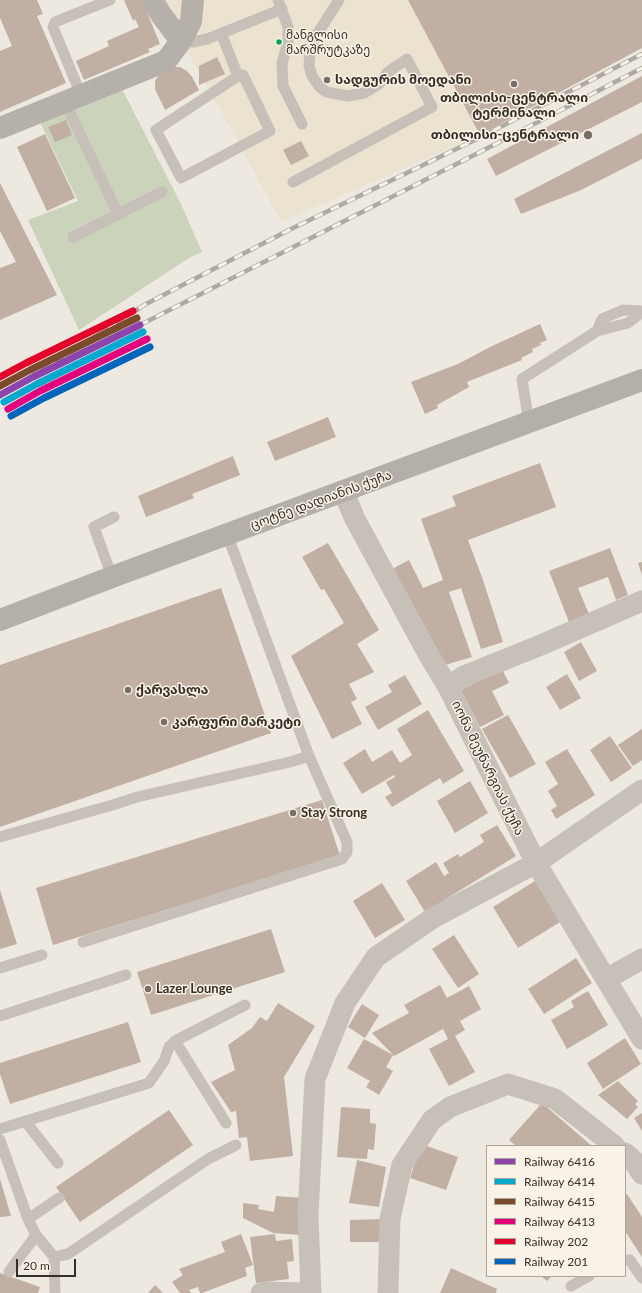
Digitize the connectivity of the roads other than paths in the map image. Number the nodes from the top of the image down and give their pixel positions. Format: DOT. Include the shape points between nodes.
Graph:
graph roads {
  1 [pos="110,0"];
  2 [pos="152,0"];
  3 [pos="193,0"];
  4 [pos="339,0"];
  5 [pos="280,5"];
  6 [pos="221,33"];
  7 [pos="181,41"];
  8 [pos="238,76"];
  9 [pos="73,99"];
  10 [pos="302,124"];
  11 [pos="0,128"];
  12 [pos="293,182"];
  13 [pos="162,192"];
  14 [pos="118,214"];
  15 [pos="73,237"];
  16 [pos="642,311"];
  17 [pos="642,380"];
  18 [pos="529,423"];
  19 [pos="343,491"];
  20 [pos="114,517"];
  21 [pos="227,534"];
  22 [pos="112,577"];
  23 [pos="642,601"];
  24 [pos="0,620"];
  25 [pos="448,687"];
  26 [pos="309,756"];
  27 [pos="642,790"];
  28 [pos="0,838"];
  29 [pos="536,863"];
  30 [pos="83,942"];
  31 [pos="42,955"];
  32 [pos="642,959"];
  33 [pos="0,968"];
  34 [pos="126,975"];
  35 [pos="606,979"];
  36 [pos="245,1005"];
  37 [pos="0,1016"];
  38 [pos="642,1039"];
  39 [pos="175,1041"];
  40 [pos="25,1121"];
  41 [pos="226,1123"];
  42 [pos="0,1129"];
  43 [pos="0,1140"];
  44 [pos="236,1145"];
  45 [pos="615,1145"];
  46 [pos="626,1155"];
  47 [pos="58,1162"];
  48 [pos="642,1174"];
  49 [pos="59,1198"];
  50 [pos="28,1219"];
  51 [pos="36,1235"];
  52 [pos="54,1257"];
  53 [pos="626,1260"];
  54 [pos="9,1272"];
  55 [pos="587,1277"];
  56 [pos="642,1278"];
  57 [pos="571,1286"];
  58 [pos="55,1293"];
  59 [pos="261,1293"];
  60 [pos="303,1293"];
  61 [pos="311,1293"];
  62 [pos="388,1293"];
  1 -- 9 [label="lane" via="55,22 53,27"];
  2 -- 7 [label="street"];
  3 -- 7 [label="street" via="191,21"];
  4 -- 12 [label="lane" via="314,40 310,55 312,76 319,86 326,92 348,96 364,93 379,84 388,72 407,59 432,107"];
  5 -- 6 [label="lane"];
  5 -- 10 [label="lane" via="288,27 288,41 282,64 283,86"];
  6 -- 7 [label="lane" via="193,42"];
  6 -- 8 [label="lane"];
  7 -- 9 [label="street" via="166,60"];
  8 -- 8 [label="lane" via="156,130 180,178 270,132 243,75"];
  9 -- 11 [label="street"];
  9 -- 14 [label="lane"];
  13 -- 14 [label="lane"];
  14 -- 15 [label="lane"];
  16 -- 18 [label="lane" via="623,310 602,319 597,331 522,379"];
  17 -- 18 [label="main road, ცოტნე დადიანის ქუჩა"];
  18 -- 19 [label="main road, ცოტნე დადიანის ქუჩა"];
  19 -- 21 [label="main road, ცოტნე დადიანის ქუჩა"];
  19 -- 25 [label="street, იონა მეუნარგიას ქუჩა" via="355,519"];
  20 -- 22 [label="lane" via="94,527"];
  21 -- 22 [label="main road, ცოტნე დადიანის ქუჩა"];
  21 -- 26 [label="lane"];
  22 -- 24 [label="main road, ცოტნე დადიანის ქუჩა"];
  23 -- 25 [label="street" via="464,676"];
  25 -- 29 [label="street, იონა მეუნარგიას ქუჩა"];
  26 -- 28 [label="lane" via="136,796"];
  26 -- 30 [label="lane" via="347,842 347,852 342,859"];
  27 -- 29 [label="street"];
  29 -- 35 [label="street, იონა მეუნარგიას ქუჩა"];
  29 -- 61 [label="street" via="433,918 376,957 345,1003 315,1079 308,1215"];
  31 -- 33 [label="lane"];
  32 -- 35 [label="street"];
  34 -- 37 [label="lane"];
  35 -- 38 [label="street, იონა მეუნარგიას ქუჩა"];
  36 -- 39 [label="lane"];
  39 -- 40 [label="lane" via="149,1083"];
  39 -- 41 [label="lane"];
  40 -- 42 [label="lane"];
  40 -- 47 [label="lane"];
  43 -- 50 [label="lane"];
  44 -- 52 [label="lane" via="208,1159 68,1254"];
  45 -- 62 [label="street" via="555,1099 508,1084 450,1107 432,1120 402,1165 390,1219"];
  46 -- 48 [label="street" via="634,1160"];
  49 -- 50 [label="lane"];
  50 -- 51 [label="lane"];
  51 -- 52 [label="lane"];
  51 -- 54 [label="lane"];
  52 -- 58 [label="lane"];
  53 -- 56 [label="lane" via="630,1260"];
  55 -- 57 [label="lane"];
  59 -- 60 [label="street"];
}
